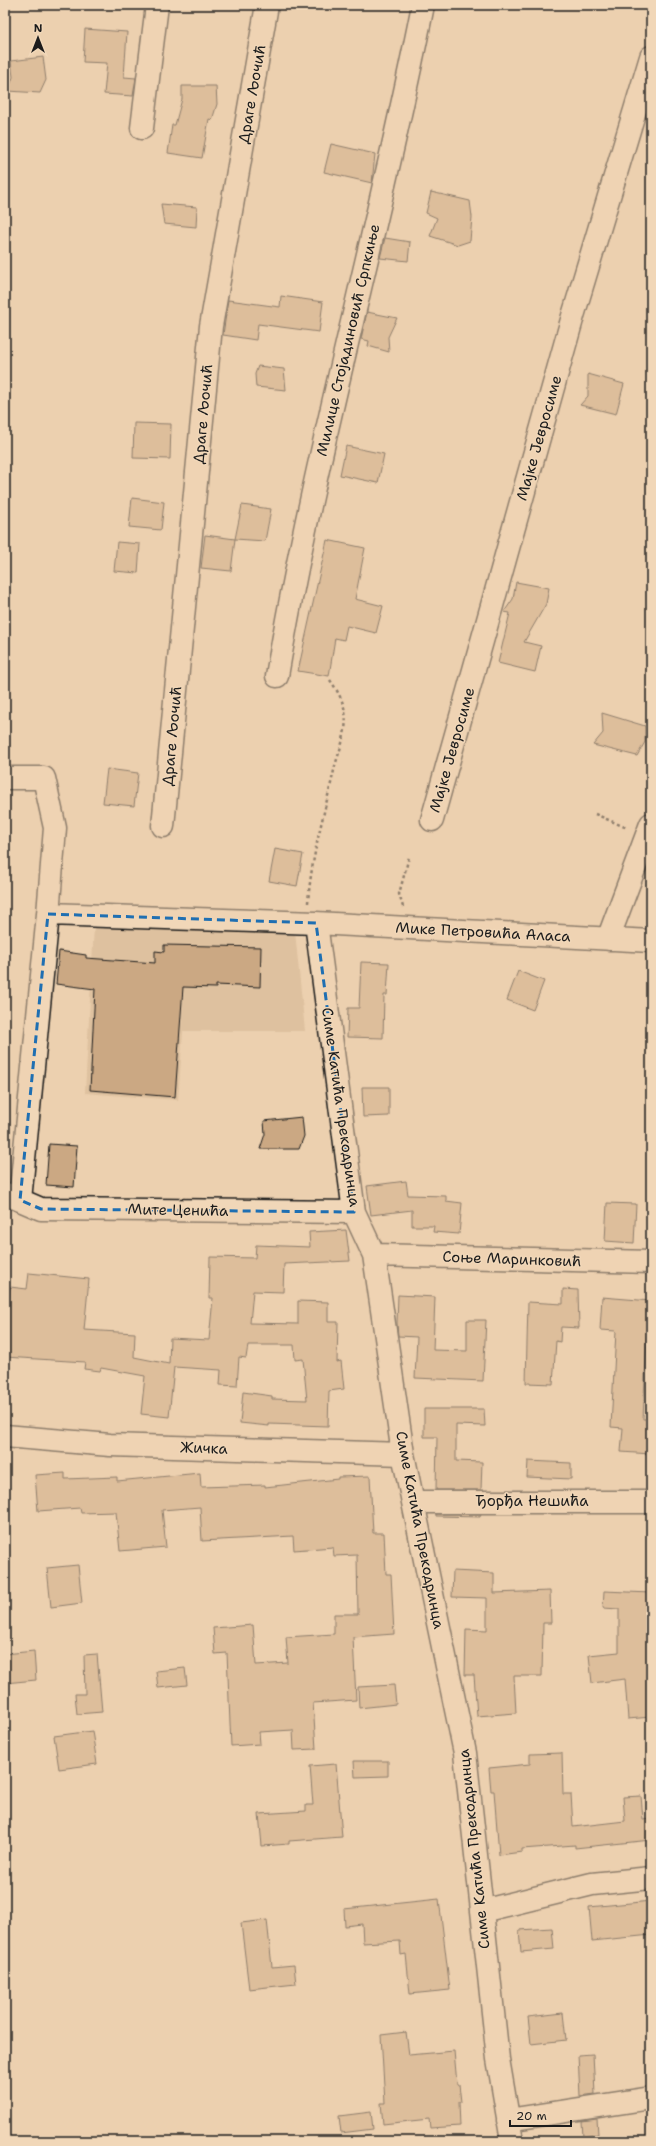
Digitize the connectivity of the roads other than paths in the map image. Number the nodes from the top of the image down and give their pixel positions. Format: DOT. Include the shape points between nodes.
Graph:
graph roads {
  1 [pos="157,5"];
  2 [pos="268,5"];
  3 [pos="423,5"];
  4 [pos="651,57"];
  5 [pos="142,128"];
  6 [pos="277,676"];
  7 [pos="5,778"];
  8 [pos="432,820"];
  9 [pos="163,826"];
  10 [pos="649,830"];
  11 [pos="48,914"];
  12 [pos="311,922"];
  13 [pos="608,939"];
  14 [pos="651,941"];
  15 [pos="12,1197"];
  16 [pos="354,1212"];
  17 [pos="374,1255"];
  18 [pos="651,1262"];
  19 [pos="5,1436"];
  20 [pos="403,1454"];
  21 [pos="413,1502"];
  22 [pos="651,1502"];
  23 [pos="651,1878"];
  24 [pos="482,1911"];
  25 [pos="651,2098"];
  26 [pos="510,2131"];
  1 -- 5 [label="street"];
  2 -- 9 [label="street, Драге Љочић" via="211,326"];
  3 -- 6 [label="street, Милице Стојадиновић Српкиње" via="407,90 343,356"];
  4 -- 8 [label="street, Мајке Јевросиме" via="573,316"];
  7 -- 11 [label="street" via="44,778 55,828"];
  10 -- 13 [label="street"];
  11 -- 12 [label="street, Мике Петровића Аласа"];
  11 -- 15 [label="street"];
  12 -- 13 [label="street, Мике Петровића Аласа"];
  12 -- 16 [label="street, Симе Катића Прекодринца"];
  13 -- 14 [label="street, Мике Петровића Аласа"];
  15 -- 16 [label="street, Мите Ценића" via="40,1209"];
  16 -- 17 [label="street, Симе Катића Прекодринца"];
  17 -- 18 [label="street, Соње Маринковић"];
  17 -- 20 [label="street, Симе Катића Прекодринца"];
  19 -- 20 [label="street, Жичка" via="110,1445"];
  20 -- 21 [label="street, Симе Катића Прекодринца"];
  21 -- 22 [label="street, Ђорђа Нешића"];
  21 -- 24 [label="street, Симе Катића Прекодринца" via="464,1753"];
  23 -- 24 [label="street" via="592,1884"];
  24 -- 26 [label="street, Симе Катића Прекодринца" via="498,2059"];
  25 -- 26 [label="street"];
}
